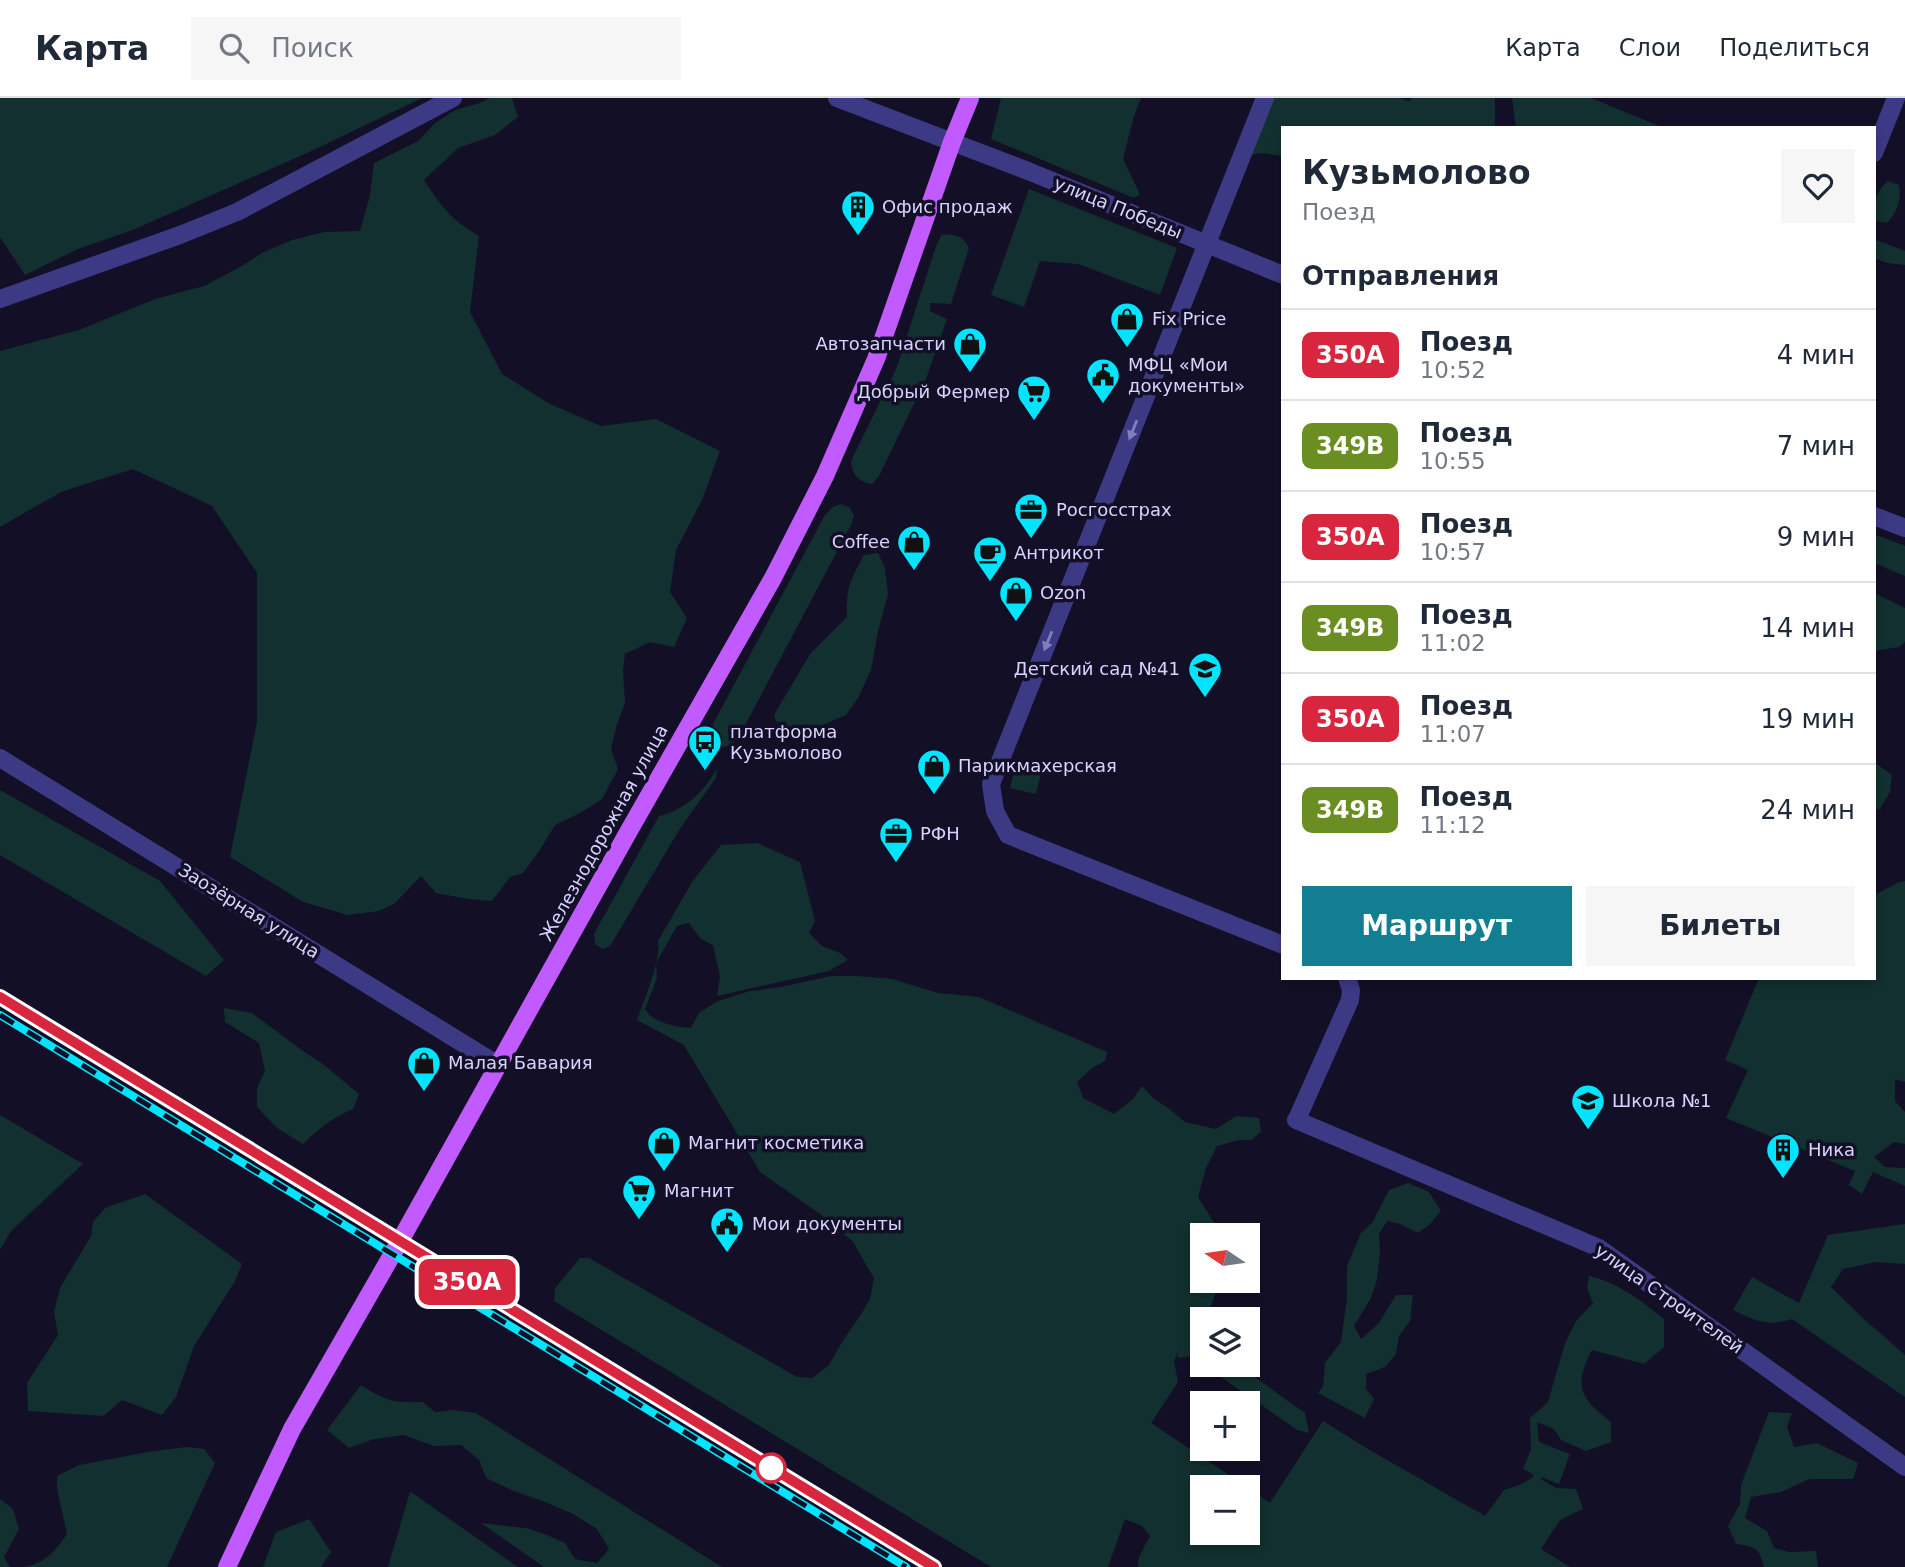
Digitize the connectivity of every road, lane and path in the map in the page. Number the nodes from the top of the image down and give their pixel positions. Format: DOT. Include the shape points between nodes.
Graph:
graph roads {
  1 [pos="453,98"];
  2 [pos="836,98"];
  3 [pos="970,98"];
  4 [pos="1265,98"];
  5 [pos="1896,98"];
  6 [pos="952,142"];
  7 [pos="1876,148"];
  8 [pos="1206,244"];
  9 [pos="1281,274"];
  10 [pos="0,299"];
  11 [pos="1876,517"];
  12 [pos="1905,528"];
  13 [pos="0,758"];
  14 [pos="1281,944"];
  15 [pos="1348,980"];
  16 [pos="498,1065"];
  17 [pos="1905,1467"];
  18 [pos="227,1567"];
  1 -- 10 [label="street" via="237,212"];
  2 -- 6 [label="street, улица Победы"];
  3 -- 6 [label="main road, Железнодорожная улица"];
  4 -- 8 [label="street"];
  5 -- 7 [label="street"];
  6 -- 8 [label="street, улица Победы"];
  6 -- 16 [label="main road, Железнодорожная улица" via="876,359 825,475 773,578"];
  8 -- 9 [label="street, улица Победы"];
  8 -- 14 [label="street, one-way" via="991,784 995,811 1008,835"];
  11 -- 12 [label="street"];
  13 -- 16 [label="street, Заозёрная улица"];
  15 -- 17 [label="street, улица Строителей" via="1350,1000 1297,1119 1599,1248"];
  16 -- 18 [label="main road, Железнодорожная улица" via="292,1429"];
}
